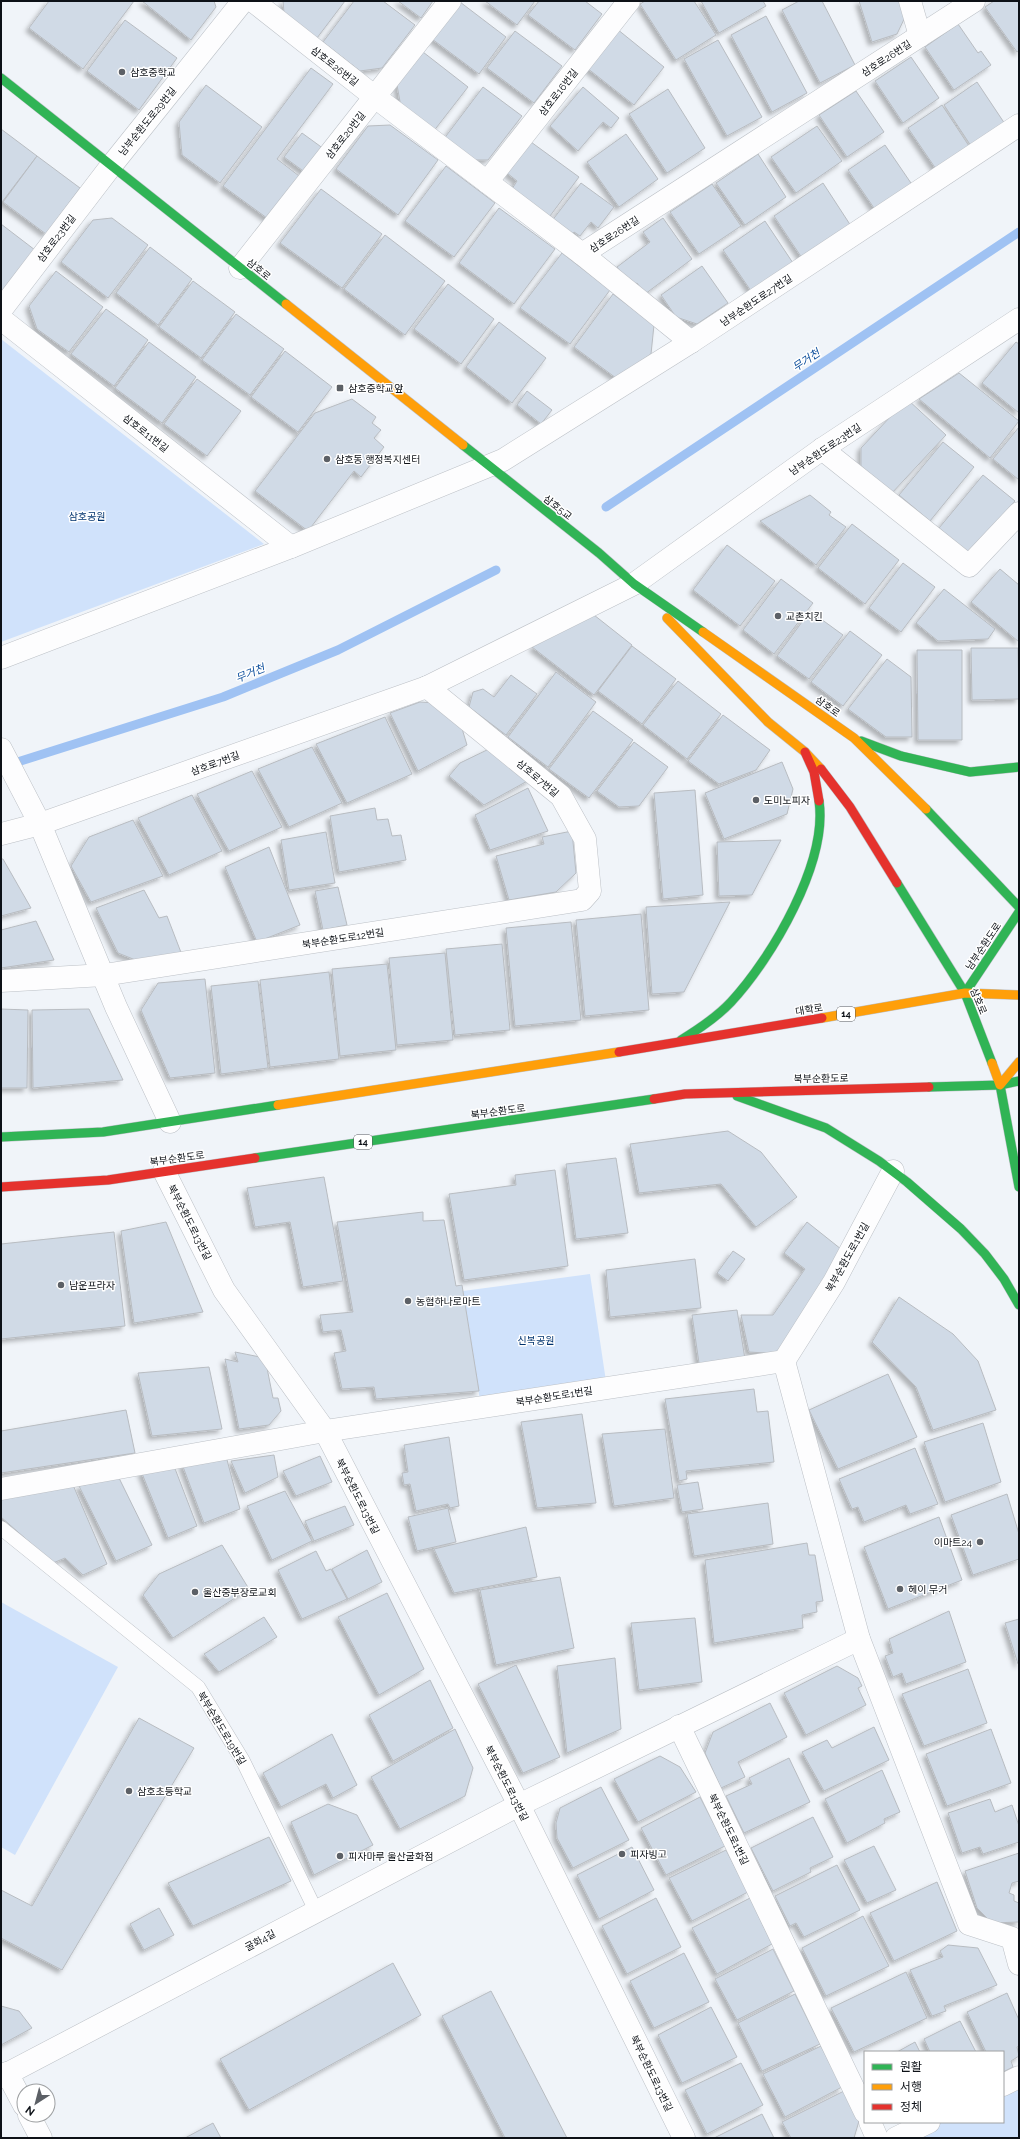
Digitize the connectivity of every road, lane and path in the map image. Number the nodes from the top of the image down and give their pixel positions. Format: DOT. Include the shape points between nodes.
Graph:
graph roads {
  1 [pos="243,1"];
  2 [pos="254,1"];
  3 [pos="450,1"];
  4 [pos="629,1"];
  5 [pos="910,1"];
  6 [pos="974,1"];
  7 [pos="920,36"];
  8 [pos="1,78"];
  9 [pos="375,97"];
  10 [pos="1019,125"];
  11 [pos="111,166"];
  12 [pos="487,182"];
  13 [pos="582,254"];
  14 [pos="240,268"];
  15 [pos="1,310"];
  16 [pos="1,319"];
  17 [pos="1019,319"];
  18 [pos="692,342"];
  19 [pos="822,449"];
  20 [pos="495,472"];
  21 [pos="1019,513"];
  22 [pos="291,547"];
  23 [pos="599,553"];
  24 [pos="634,584"];
  25 [pos="1,658"];
  26 [pos="427,687"];
  27 [pos="854,738"];
  28 [pos="1,749"];
  29 [pos="805,752"];
  30 [pos="1019,767"];
  31 [pos="40,824"];
  32 [pos="1,834"];
  33 [pos="582,900"];
  34 [pos="1019,907"];
  35 [pos="1019,912"];
  36 [pos="104,975"];
  37 [pos="1,981"];
  38 [pos="965,993"];
  39 [pos="1019,995"];
  40 [pos="674,1044"];
  41 [pos="1019,1062"];
  42 [pos="1019,1081"];
  43 [pos="1000,1085"];
  44 [pos="724,1092"];
  45 [pos="170,1122"];
  46 [pos="1,1137"];
  47 [pos="164,1171"];
  48 [pos="893,1171"];
  49 [pos="1,1187"];
  50 [pos="1019,1187"];
  51 [pos="1019,1305"];
  52 [pos="784,1361"];
  53 [pos="325,1431"];
  54 [pos="1,1489"];
  55 [pos="1,1528"];
  56 [pos="859,1640"];
  57 [pos="679,1726"];
  58 [pos="519,1804"];
  59 [pos="316,1911"];
  60 [pos="1019,1964"];
  61 [pos="4,2075"];
  62 [pos="1019,2077"];
  63 [pos="1004,2084"];
  64 [pos="16,2093"];
  65 [pos="864,2110"];
  66 [pos="33,2123"];
  67 [pos="870,2123"];
  68 [pos="927,2123"];
  69 [pos="41,2138"];
  70 [pos="684,2138"];
  71 [pos="877,2138"];
  72 [pos="896,2138"];
  1 -- 11 [label="street, 남부순환도로29번길"];
  2 -- 9 [label="street, 삼호로26번길"];
  3 -- 9 [label="street, 삼호로20번길"];
  4 -- 12 [label="street, 삼호로16번길"];
  5 -- 7 [label="street"];
  6 -- 7 [label="street, 삼호로26번길"];
  7 -- 13 [label="street, 삼호로26번길"];
  8 -- 11 [label="main road, 삼호로"];
  9 -- 12 [label="street, 삼호로26번길"];
  9 -- 14 [label="street, 삼호로20번길"];
  10 -- 18 [label="street, 남부순환도로27번길"];
  11 -- 14 [label="main road, 삼호로"];
  11 -- 15 [label="street, 삼호로23번길"];
  12 -- 13 [label="street, 삼호로26번길"];
  13 -- 18 [label="street"];
  14 -- 20 [label="main road, 삼호로"];
  16 -- 22 [label="street, 삼호로11번길"];
  17 -- 19 [label="street, 남부순환도로23번길"];
  18 -- 20 [label="street, 남부순환도로27번길" via="503,460"];
  19 -- 21 [label="street" via="969,566"];
  19 -- 24 [label="street, 남부순환도로23번길"];
  20 -- 22 [label="street"];
  20 -- 23 [label="main road, 삼호5교"];
  22 -- 25 [label="street"];
  23 -- 24 [label="main road, 삼호로"];
  24 -- 26 [label="street, 삼호로7번길"];
  24 -- 27 [label="main road, 삼호로"];
  24 -- 29 [label="main road, 삼호로" via="768,722"];
  26 -- 31 [label="street, 삼호로7번길"];
  26 -- 33 [label="street, 삼호로7번길" via="561,796 585,839 590,891"];
  27 -- 30 [label="main road" via="901,756 970,772"];
  27 -- 34 [label="main road, 삼호로" via="951,833"];
  28 -- 31 [label="street"];
  29 -- 38 [label="main road, 삼호로" via="826,774 850,806"];
  29 -- 40 [label="main road" via="815,774 819,802 819,831 813,860 800,895 756,973 731,1002 703,1026"];
  31 -- 32 [label="street, 삼호로7번길"];
  31 -- 36 [label="street"];
  33 -- 36 [label="street, 북부순환도로12번길"];
  35 -- 38 [label="main road, 남부순환도로"];
  36 -- 37 [label="street, 북부순환도로12번길"];
  36 -- 45 [label="street" via="116,1007"];
  38 -- 39 [label="main road, 대학로 / 14"];
  38 -- 40 [label="main road, 대학로 / 14"];
  38 -- 43 [label="main road, 삼호로"];
  40 -- 45 [label="main road, 14"];
  41 -- 43 [label="main road"];
  42 -- 43 [label="main road, 14"];
  43 -- 44 [label="main road, 북부순환도로 / 14"];
  43 -- 50 [label="main road, 삼호로"];
  44 -- 47 [label="main road, 북부순환도로 / 14" via="685,1094"];
  44 -- 48 [label="main road" via="825,1127"];
  45 -- 46 [label="main road, 14" via="103,1132"];
  47 -- 49 [label="main road, 북부순환도로 / 14" via="108,1180"];
  47 -- 53 [label="street, 북부순환도로13번길" via="224,1290"];
  48 -- 51 [label="main road" via="929,1199 976,1244 997,1269"];
  48 -- 52 [label="street, 북부순환도로1번길" via="834,1282"];
  52 -- 53 [label="street, 북부순환도로1번길"];
  52 -- 56 [label="street"];
  53 -- 54 [label="street"];
  53 -- 58 [label="street, 북부순환도로13번길"];
  55 -- 59 [label="lane, 북부순환도로19번길" via="198,1687 243,1761"];
  56 -- 57 [label="street"];
  56 -- 60 [label="street" via="969,1924 1012,1938"];
  57 -- 58 [label="street, 굴화4길"];
  57 -- 65 [label="street, 북부순환도로1번길"];
  58 -- 59 [label="street, 굴화4길"];
  58 -- 70 [label="street, 북부순환도로13번길"];
  59 -- 61 [label="street, 굴화4길"];
  61 -- 64 [label="street"];
  62 -- 63 [label="street"];
  66 -- 69 [label="street"];
  67 -- 71 [label="street"];
  68 -- 72 [label="street"];
}
